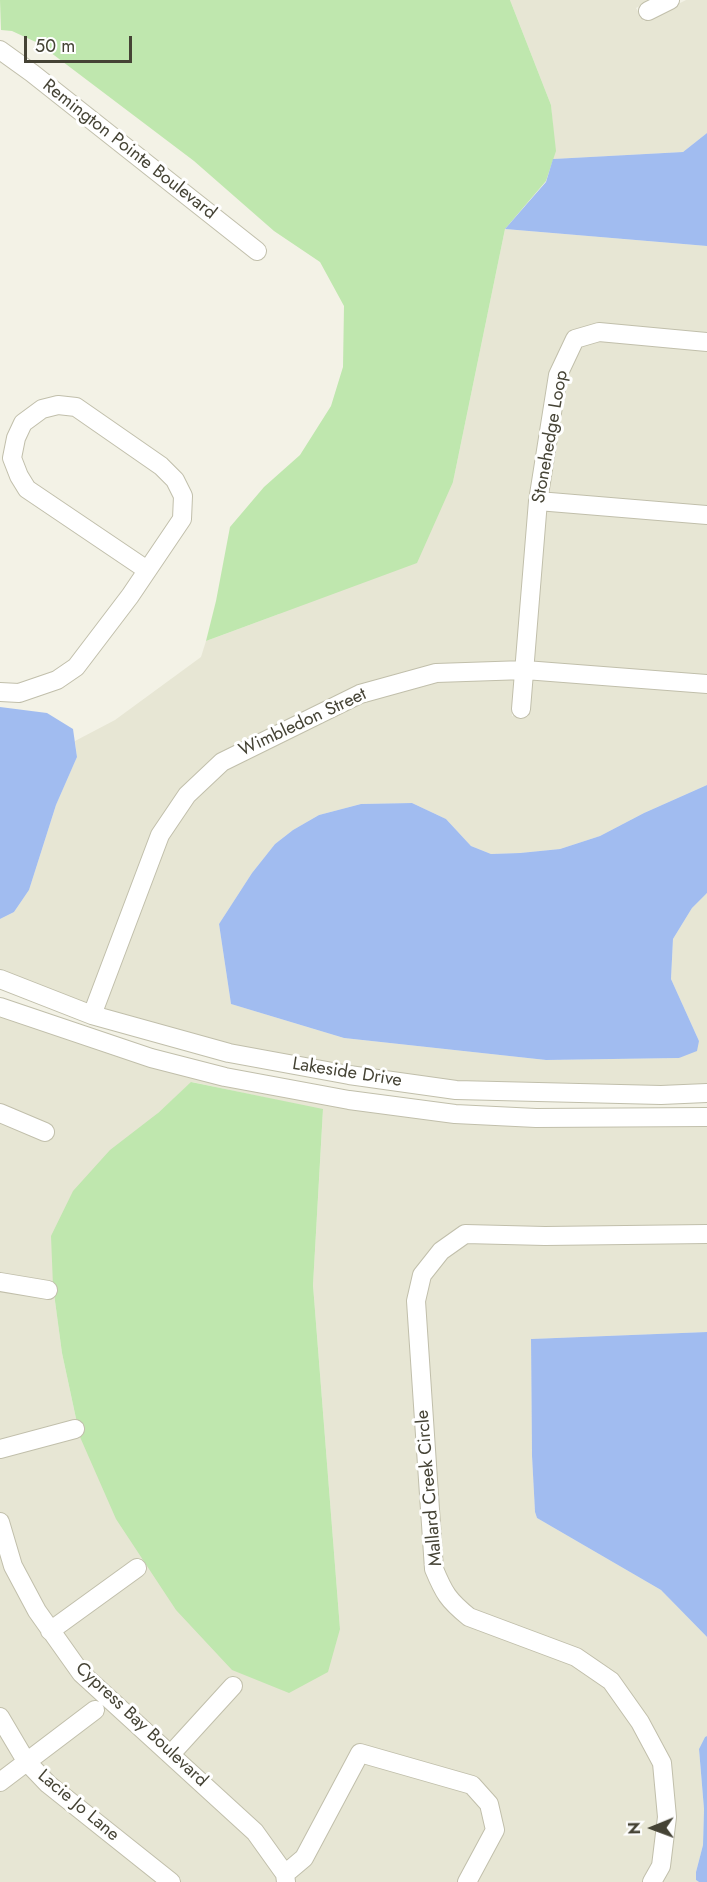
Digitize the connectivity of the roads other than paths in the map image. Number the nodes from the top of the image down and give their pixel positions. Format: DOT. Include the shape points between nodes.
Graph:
graph roads {
  1 [pos="670,0"];
  2 [pos="648,11"];
  3 [pos="0,50"];
  4 [pos="257,251"];
  5 [pos="707,342"];
  6 [pos="538,501"];
  7 [pos="707,514"];
  8 [pos="147,570"];
  9 [pos="525,670"];
  10 [pos="707,684"];
  11 [pos="0,692"];
  12 [pos="521,709"];
  13 [pos="0,979"];
  14 [pos="0,1007"];
  15 [pos="92,1015"];
  16 [pos="707,1093"];
  17 [pos="0,1113"];
  18 [pos="707,1117"];
  19 [pos="45,1132"];
  20 [pos="707,1234"];
  21 [pos="0,1282"];
  22 [pos="48,1290"];
  23 [pos="75,1429"];
  24 [pos="0,1449"];
  25 [pos="0,1522"];
  26 [pos="137,1568"];
  27 [pos="50,1631"];
  28 [pos="233,1686"];
  29 [pos="95,1710"];
  30 [pos="0,1717"];
  31 [pos="171,1754"];
  32 [pos="26,1761"];
  33 [pos="0,1782"];
  34 [pos="286,1878"];
  35 [pos="171,1882"];
  36 [pos="467,1882"];
  37 [pos="652,1882"];
  1 -- 2 [label="street"];
  3 -- 4 [label="street, Remington Pointe Boulevard"];
  5 -- 6 [label="street, Stonehedge Loop" via="598,332 575,339 558,375"];
  6 -- 7 [label="street"];
  6 -- 9 [label="street, Stonehedge Loop"];
  8 -- 8 [label="street" via="182,519 183,496 174,480 161,466 76,407 58,405 42,409 23,423 12,458 27,489"];
  8 -- 11 [label="street" via="76,667 57,680 19,693"];
  9 -- 10 [label="street, Wimbledon Street"];
  9 -- 12 [label="street, Stonehedge Loop"];
  9 -- 15 [label="street, Wimbledon Street" via="436,673 360,694 222,762 187,795 160,835"];
  13 -- 15 [label="street, Lakeside Drive"];
  14 -- 18 [label="street, Lakeside Drive" via="151,1058 225,1077 349,1100 455,1114 536,1118"];
  15 -- 16 [label="street, Lakeside Drive" via="229,1053 456,1090"];
  17 -- 19 [label="street"];
  20 -- 37 [label="street, Mallard Creek Circle" via="465,1234 441,1251 422,1275 416,1302 435,1569 443,1592 469,1617 576,1657 617,1689 662,1763 667,1817 661,1866"];
  21 -- 22 [label="street"];
  23 -- 24 [label="street"];
  25 -- 27 [label="street, Cypress Bay Boulevard" via="13,1566"];
  26 -- 27 [label="street"];
  27 -- 31 [label="street, Cypress Bay Boulevard" via="81,1673"];
  28 -- 31 [label="street"];
  29 -- 32 [label="street"];
  30 -- 32 [label="street, Lacie Jo Lane"];
  31 -- 34 [label="street, Cypress Bay Boulevard" via="255,1832"];
  32 -- 33 [label="street"];
  32 -- 35 [label="street, Lacie Jo Lane" via="48,1784"];
  34 -- 36 [label="street" via="304,1858 360,1753 472,1785 489,1804 495,1830"];
}
